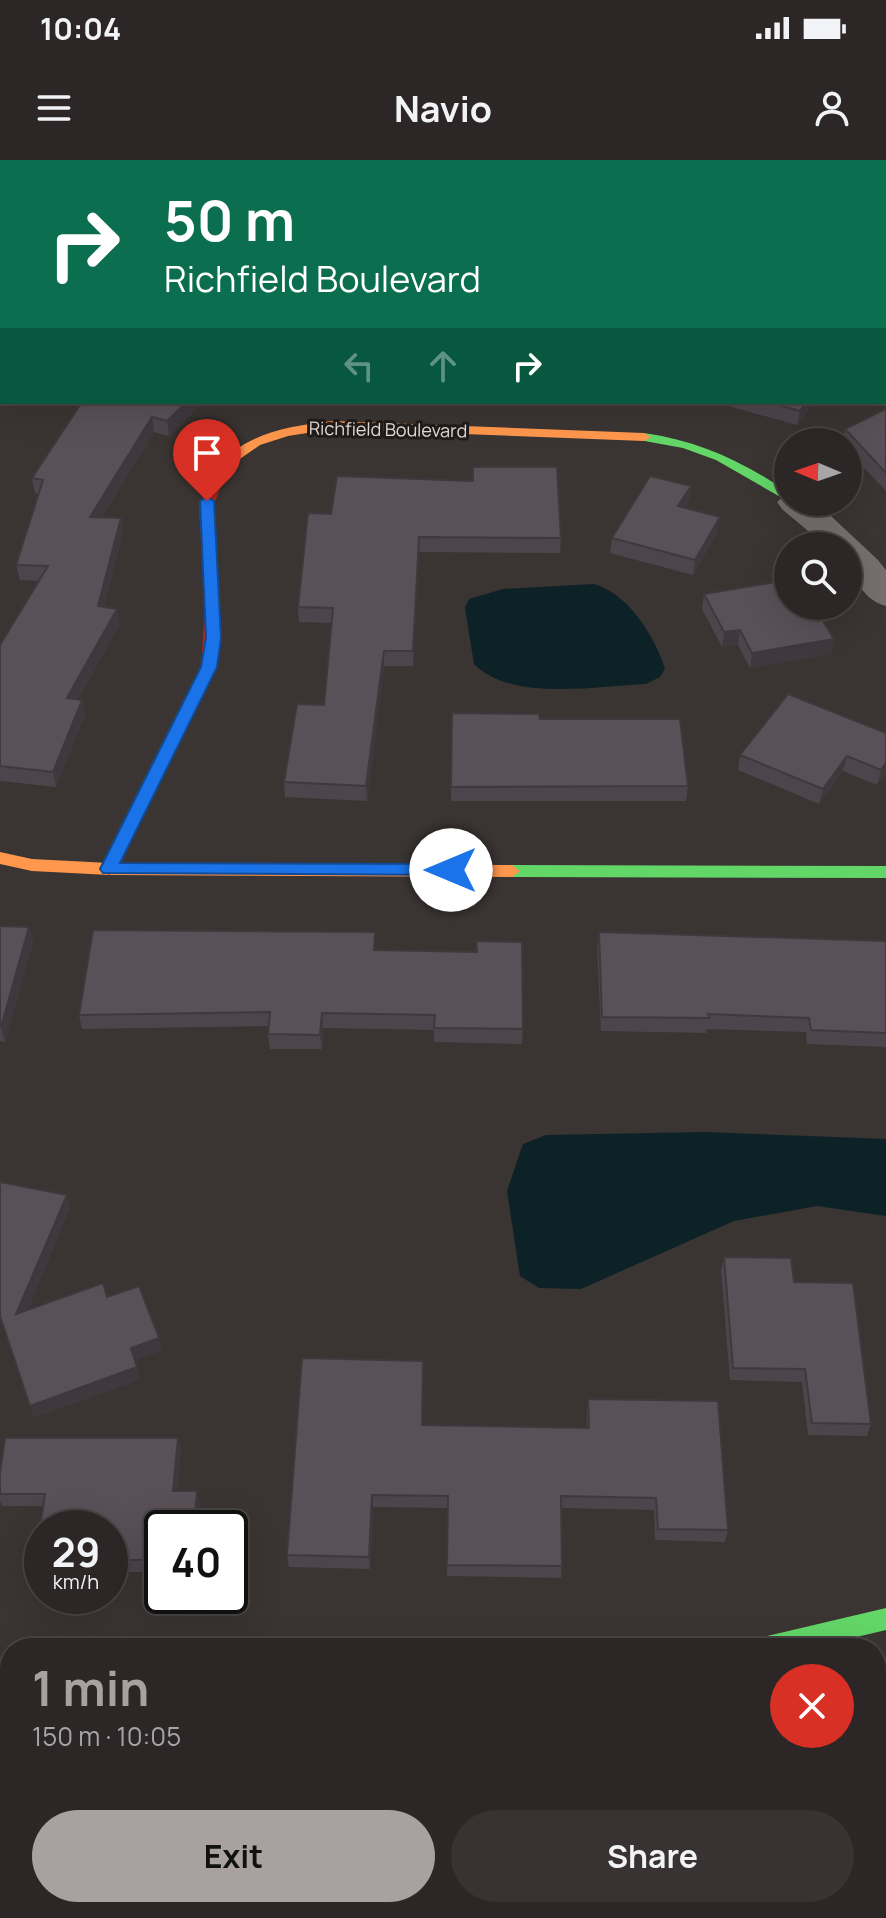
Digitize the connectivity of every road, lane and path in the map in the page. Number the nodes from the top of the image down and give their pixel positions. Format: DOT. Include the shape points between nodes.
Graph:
graph roads {
  1 [pos="774,488"];
  2 [pos="814,516"];
  3 [pos="886,595"];
  4 [pos="0,858"];
  5 [pos="109,869"];
  6 [pos="886,872"];
  7 [pos="886,1619"];
  8 [pos="805,1638"];
  1 -- 5 [label="street, Richfield Boulevard" via="735,461 646,437 333,425 289,429 243,448 217,475 207,501 213,638 209,667"];
  2 -- 3 [label="street" via="866,566"];
  4 -- 5 [label="street"];
  5 -- 6 [label="street"];
  7 -- 8 [label="street"];
}
